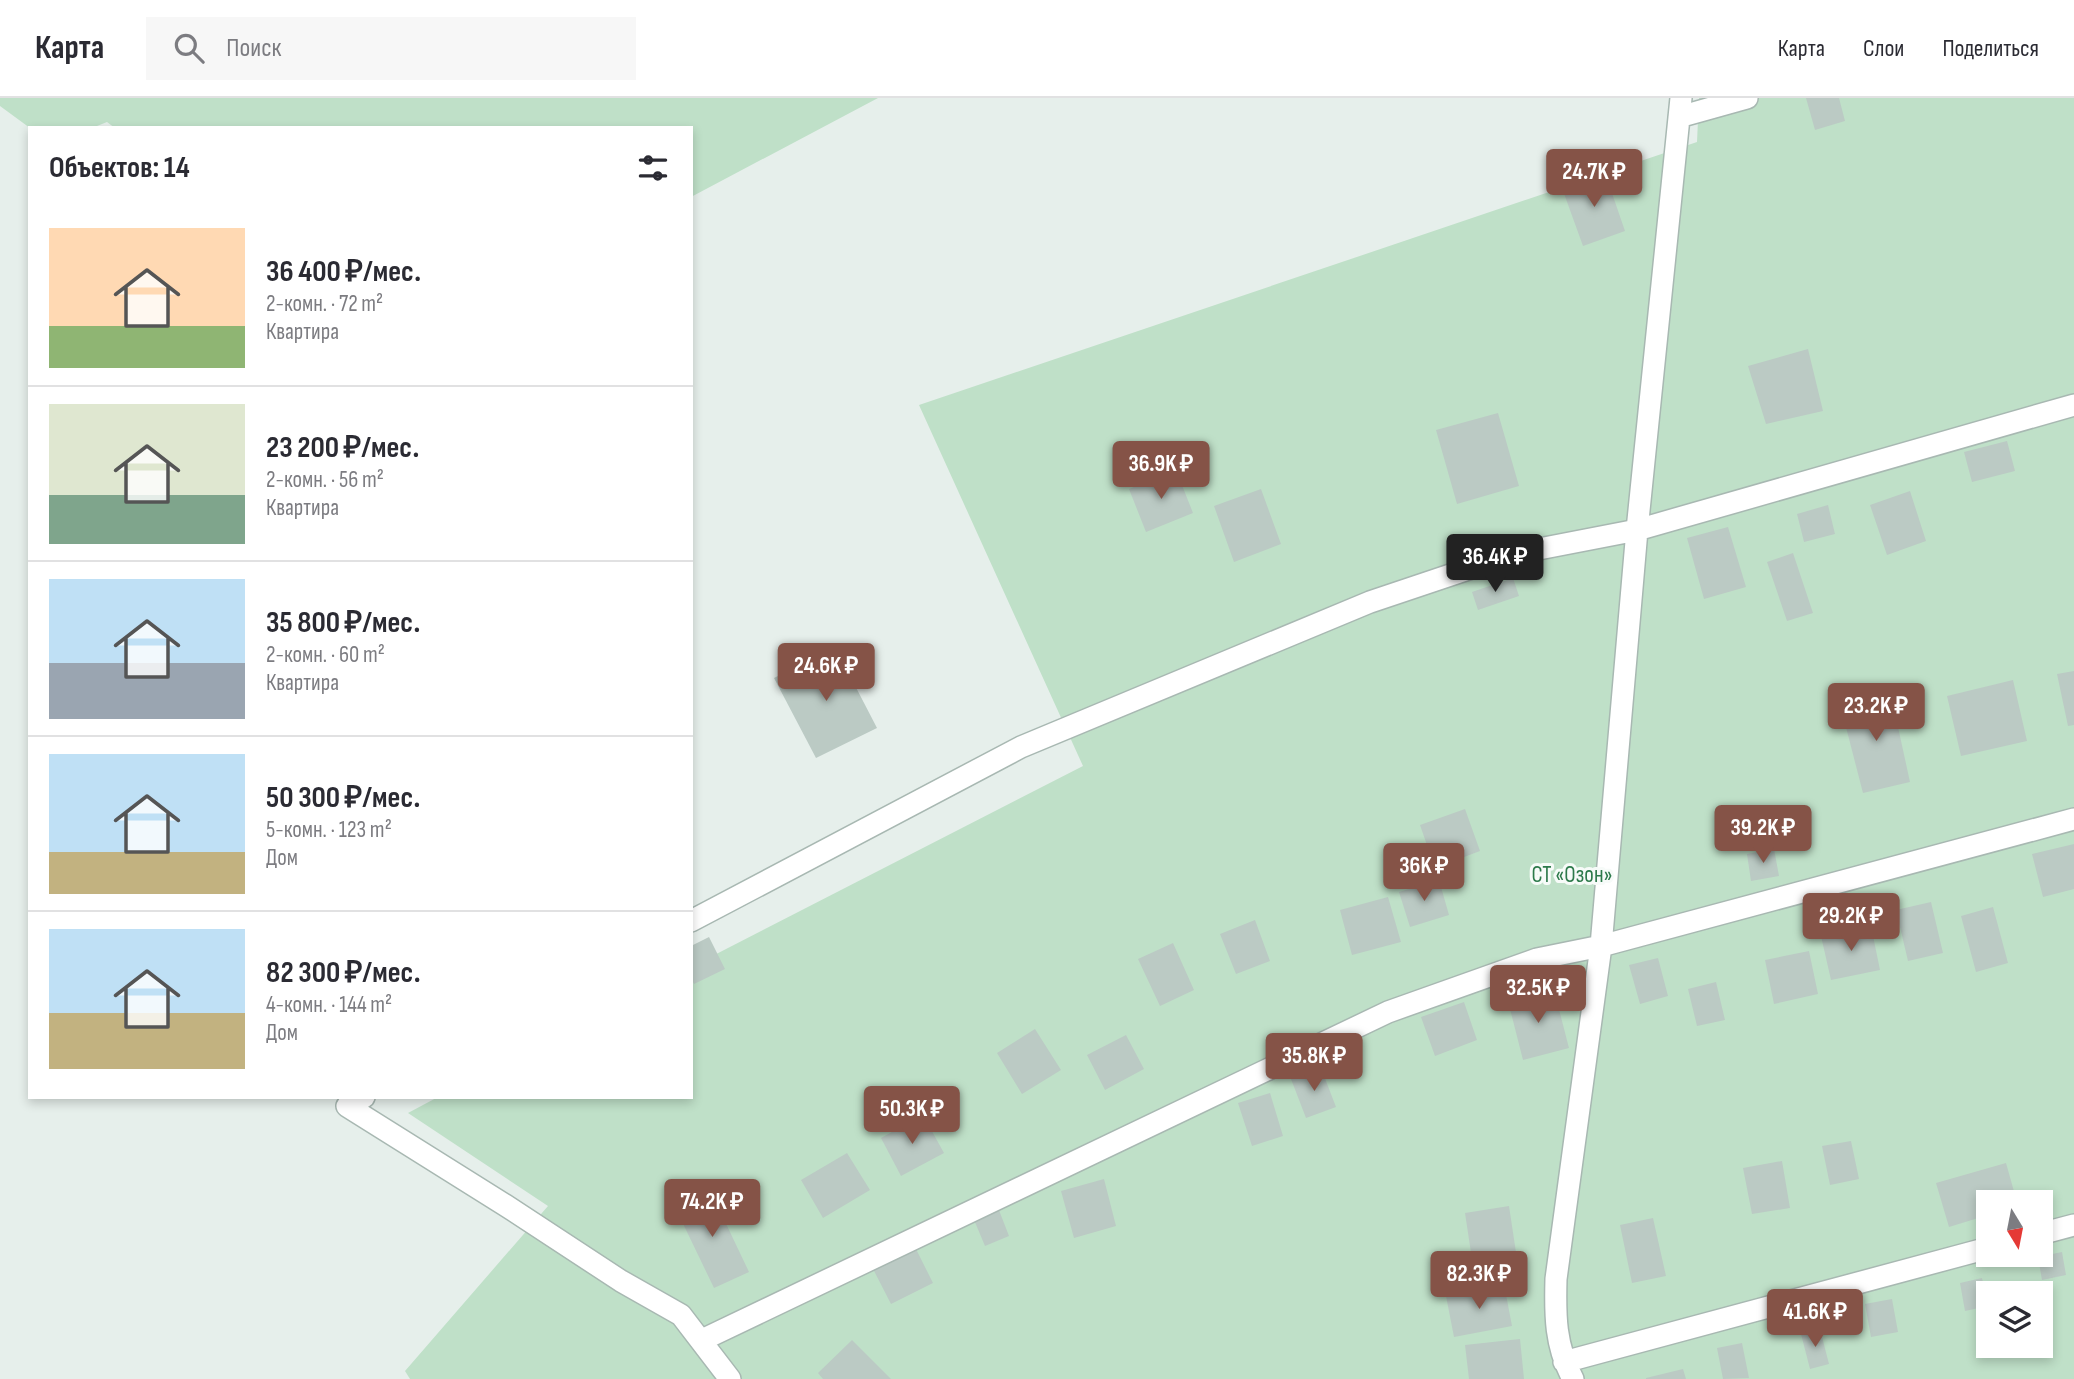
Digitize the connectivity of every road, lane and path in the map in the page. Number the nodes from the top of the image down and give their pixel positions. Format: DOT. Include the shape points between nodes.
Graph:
graph roads {
  1 [pos="1747,98"];
  2 [pos="1680,108"];
  3 [pos="2074,405"];
  4 [pos="1637,530"];
  5 [pos="2074,819"];
  6 [pos="693,920"];
  7 [pos="1601,946"];
  8 [pos="360,1099"];
  9 [pos="2074,1225"];
  10 [pos="2053,1231"];
  11 [pos="1976,1252"];
  12 [pos="702,1340"];
  13 [pos="1568,1371"];
  14 [pos="730,1379"];
  1 -- 2 [label="street"];
  2 -- 4 [label="street"];
  3 -- 4 [label="street"];
  4 -- 6 [label="street" via="1513,554 1370,602 1021,747"];
  4 -- 7 [label="street"];
  5 -- 7 [label="street"];
  7 -- 12 [label="street" via="1537,959 1388,1012"];
  7 -- 13 [label="street" via="1556,1279 1555,1326"];
  8 -- 12 [label="street" via="347,1106 681,1315"];
  9 -- 10 [label="street"];
  11 -- 13 [label="street"];
  12 -- 14 [label="street"];
}
